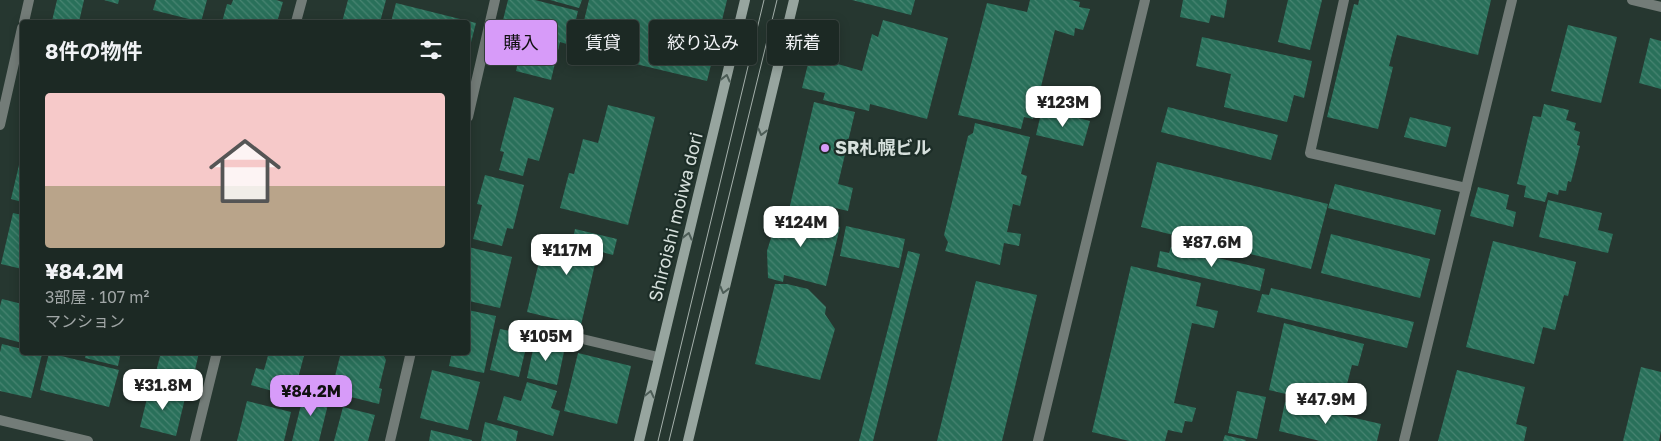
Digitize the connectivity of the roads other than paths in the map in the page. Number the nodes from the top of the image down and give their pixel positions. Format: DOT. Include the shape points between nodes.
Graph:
graph roads {
  1 [pos="29,0"];
  2 [pos="302,0"];
  3 [pos="496,0"];
  4 [pos="745,0"];
  5 [pos="794,0"];
  6 [pos="1145,0"];
  7 [pos="1344,0"];
  8 [pos="1512,0"];
  9 [pos="1632,0"];
  10 [pos="1661,7"];
  11 [pos="24,20"];
  12 [pos="297,20"];
  13 [pos="20,37"];
  14 [pos="470,109"];
  15 [pos="0,125"];
  16 [pos="1466,188"];
  17 [pos="536,328"];
  18 [pos="216,355"];
  19 [pos="411,355"];
  20 [pos="658,357"];
  21 [pos="0,420"];
  22 [pos="88,441"];
  23 [pos="195,441"];
  24 [pos="390,441"];
  25 [pos="639,441"];
  26 [pos="688,441"];
  27 [pos="1038,441"];
  28 [pos="1404,441"];
  1 -- 11 [label="street"];
  2 -- 12 [label="street"];
  3 -- 14 [label="street"];
  20 -- 4 [label="main road, Shiroishi moiwa dori, one-way"];
  5 -- 26 [label="main road, one-way"];
  6 -- 27 [label="street"];
  7 -- 16 [label="street" via="1310,153"];
  8 -- 16 [label="street"];
  9 -- 10 [label="street"];
  13 -- 15 [label="street"];
  16 -- 28 [label="street"];
  17 -- 20 [label="street"];
  18 -- 23 [label="street"];
  19 -- 24 [label="street"];
  25 -- 20 [label="main road, Shiroishi moiwa dori, one-way"];
  21 -- 22 [label="street"];
}
